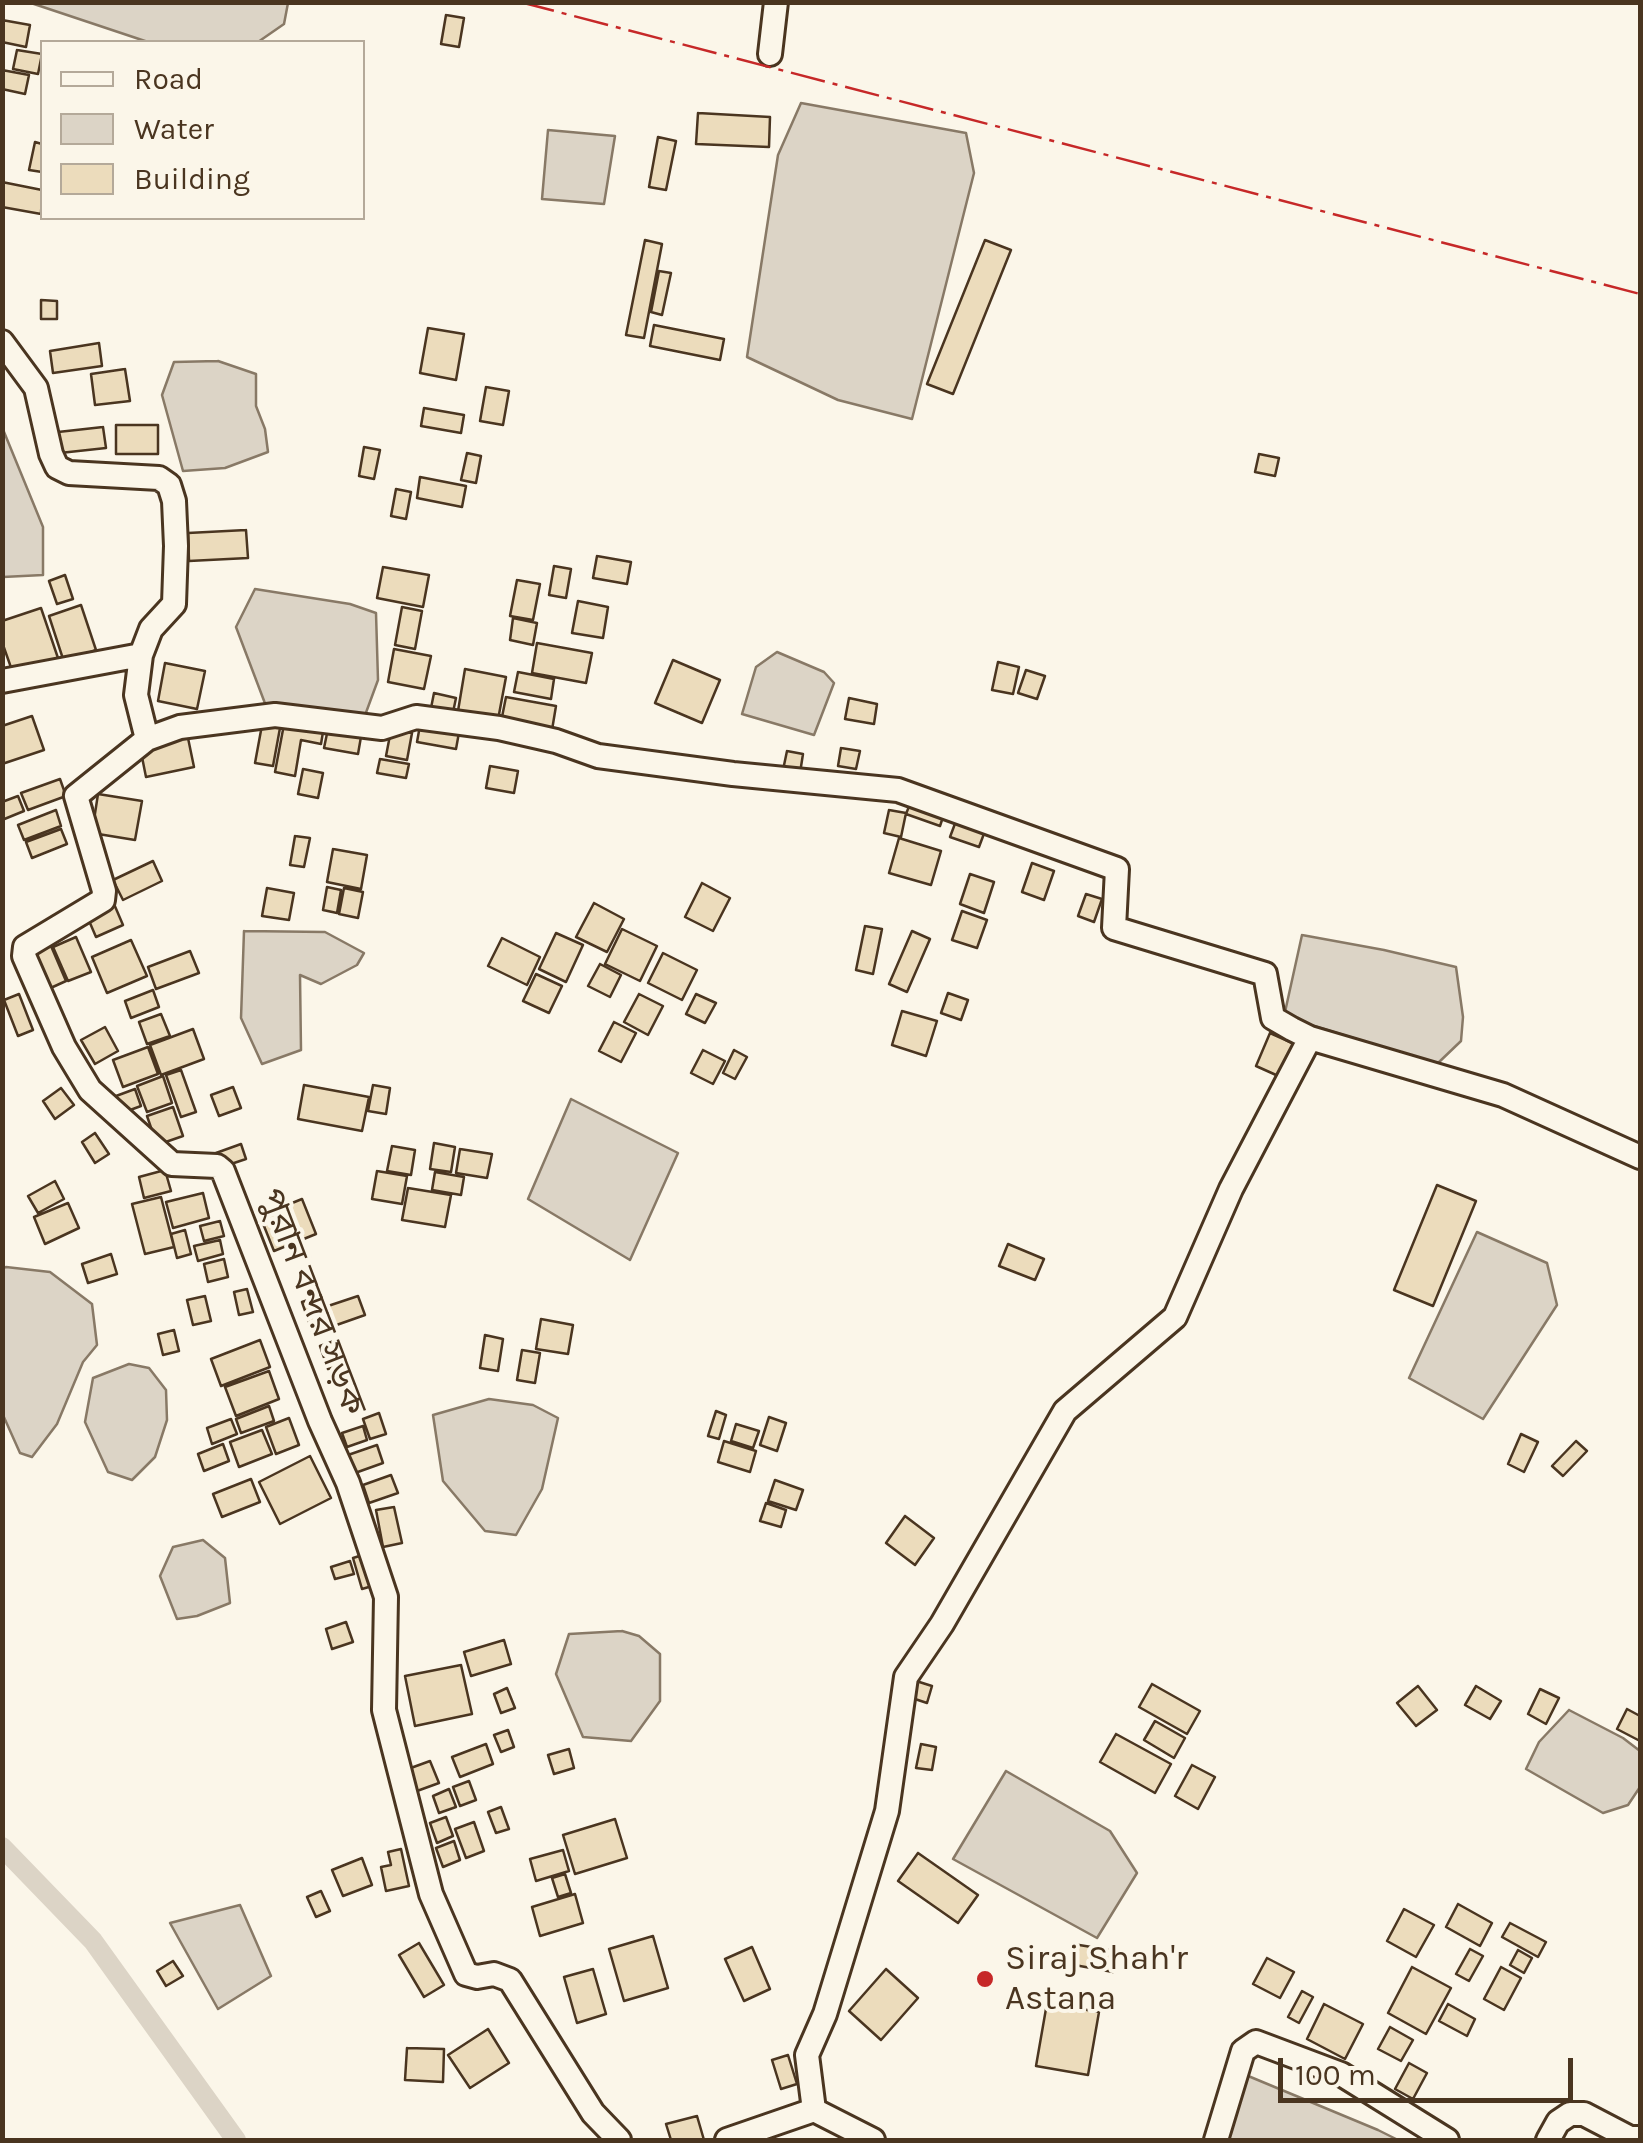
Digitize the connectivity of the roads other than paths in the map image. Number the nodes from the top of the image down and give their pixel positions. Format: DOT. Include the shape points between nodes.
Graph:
graph roads {
  1 [pos="776,2"];
  2 [pos="770,54"];
  3 [pos="2,342"];
  4 [pos="141,655"];
  5 [pos="2,680"];
  6 [pos="147,739"];
  7 [pos="1310,1038"];
  8 [pos="1640,1157"];
  9 [pos="814,2110"];
  10 [pos="1640,2138"];
  11 [pos="619,2140"];
  12 [pos="727,2140"];
  13 [pos="873,2140"];
  14 [pos="1216,2140"];
  15 [pos="1447,2140"];
  16 [pos="1548,2140"];
  1 -- 2 [label="street"];
  3 -- 4 [label="street" via="36,388 57,467 169,484 174,604 151,629"];
  4 -- 5 [label="street"];
  4 -- 6 [label="street" via="136,695"];
  6 -- 7 [label="street" via="180,726 275,714 382,728 416,717 499,728 598,756 898,790 1117,869 1114,928 1265,974 1273,1018"];
  6 -- 11 [label="street, পুরান বন্দর সড়ক" via="76,796 103,900 25,947 24,956 90,1090 172,1164 224,1171 348,1483 386,1597 384,1710 431,1894 466,1974 510,1980 592,2113"];
  7 -- 8 [label="street" via="1503,1094"];
  7 -- 9 [label="street" via="1174,1317 1065,1411 906,1677 886,1811 807,2055"];
  9 -- 12 [label="street"];
  9 -- 13 [label="street"];
  10 -- 16 [label="street" via="1570,2114"];
  14 -- 15 [label="street" via="1243,2050 1256,2042 1341,2074"];
}
